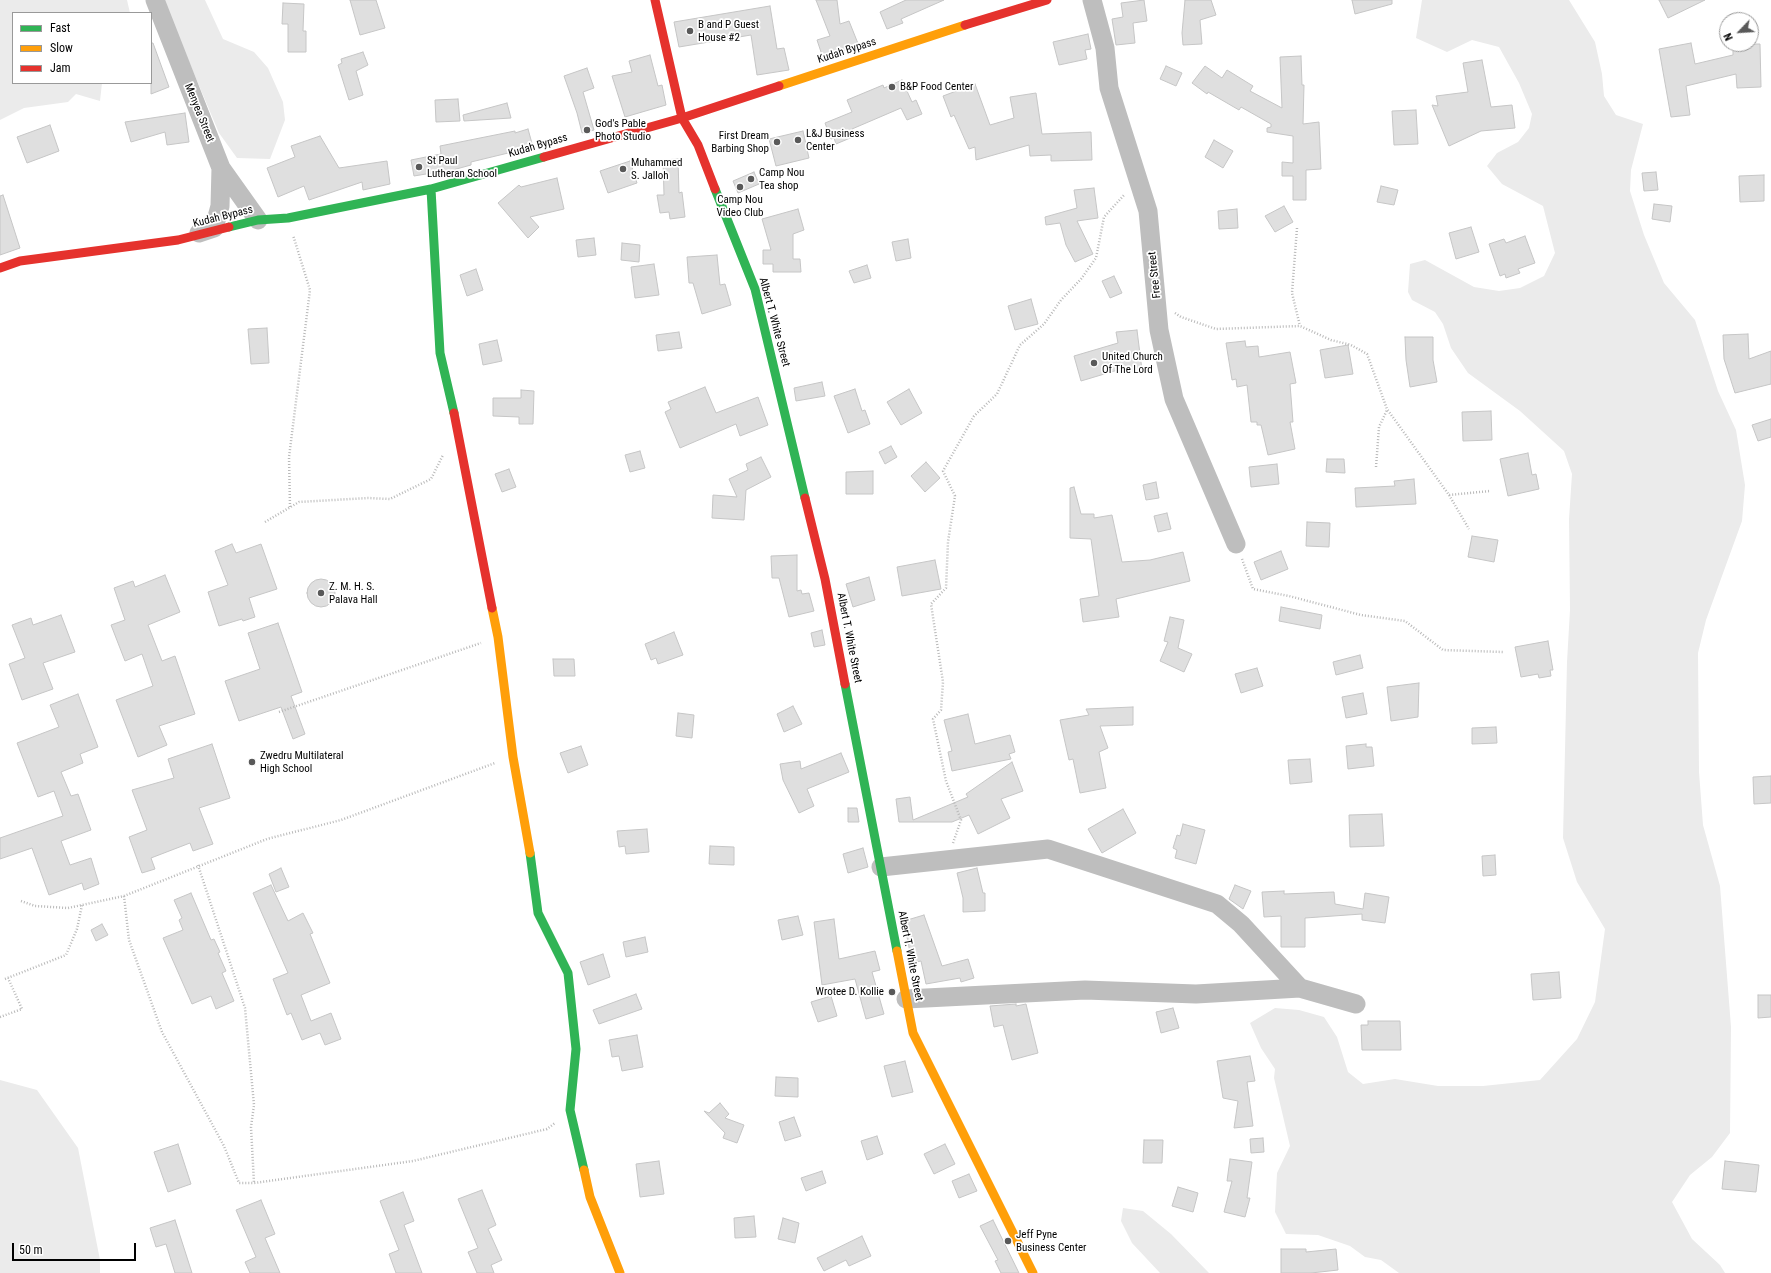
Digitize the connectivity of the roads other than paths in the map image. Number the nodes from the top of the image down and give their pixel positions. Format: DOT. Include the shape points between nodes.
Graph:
graph roads {
  1 [pos="155,0"];
  2 [pos="655,0"];
  3 [pos="1047,0"];
  4 [pos="1092,0"];
  5 [pos="682,118"];
  6 [pos="221,168"];
  7 [pos="431,189"];
  8 [pos="258,220"];
  9 [pos="178,240"];
  10 [pos="0,268"];
  11 [pos="1236,544"];
  12 [pos="881,867"];
  13 [pos="1300,988"];
  14 [pos="906,999"];
  15 [pos="1356,1004"];
  16 [pos="620,1273"];
  17 [pos="1033,1273"];
  1 -- 6 [label="street, Menyea Street"];
  2 -- 5 [label="street, Albert T. White Street"];
  3 -- 5 [label="street, Kudah Bypass" via="1003,12"];
  4 -- 11 [label="street, Free Street" via="1105,48 1109,88 1148,211 1159,330 1174,399"];
  5 -- 7 [label="street, Kudah Bypass"];
  5 -- 12 [label="street, Albert T. White Street" via="698,146 755,290 826,579"];
  6 -- 8 [label="street, Menyea Street"];
  6 -- 9 [label="street" via="220,206 214,228"];
  7 -- 8 [label="street, Kudah Bypass" via="288,218"];
  7 -- 16 [label="street" via="440,353 498,637 513,757 528,836 538,912 568,973 576,1049 570,1110 590,1197"];
  8 -- 9 [label="street, Kudah Bypass"];
  9 -- 10 [label="street, Kudah Bypass" via="20,261"];
  12 -- 13 [label="street" via="1048,849 1217,904 1241,924"];
  12 -- 14 [label="street, Albert T. White Street"];
  13 -- 14 [label="street" via="1196,994 1085,990"];
  13 -- 15 [label="street"];
  14 -- 17 [label="street, Albert T. White Street" via="913,1033"];
}
